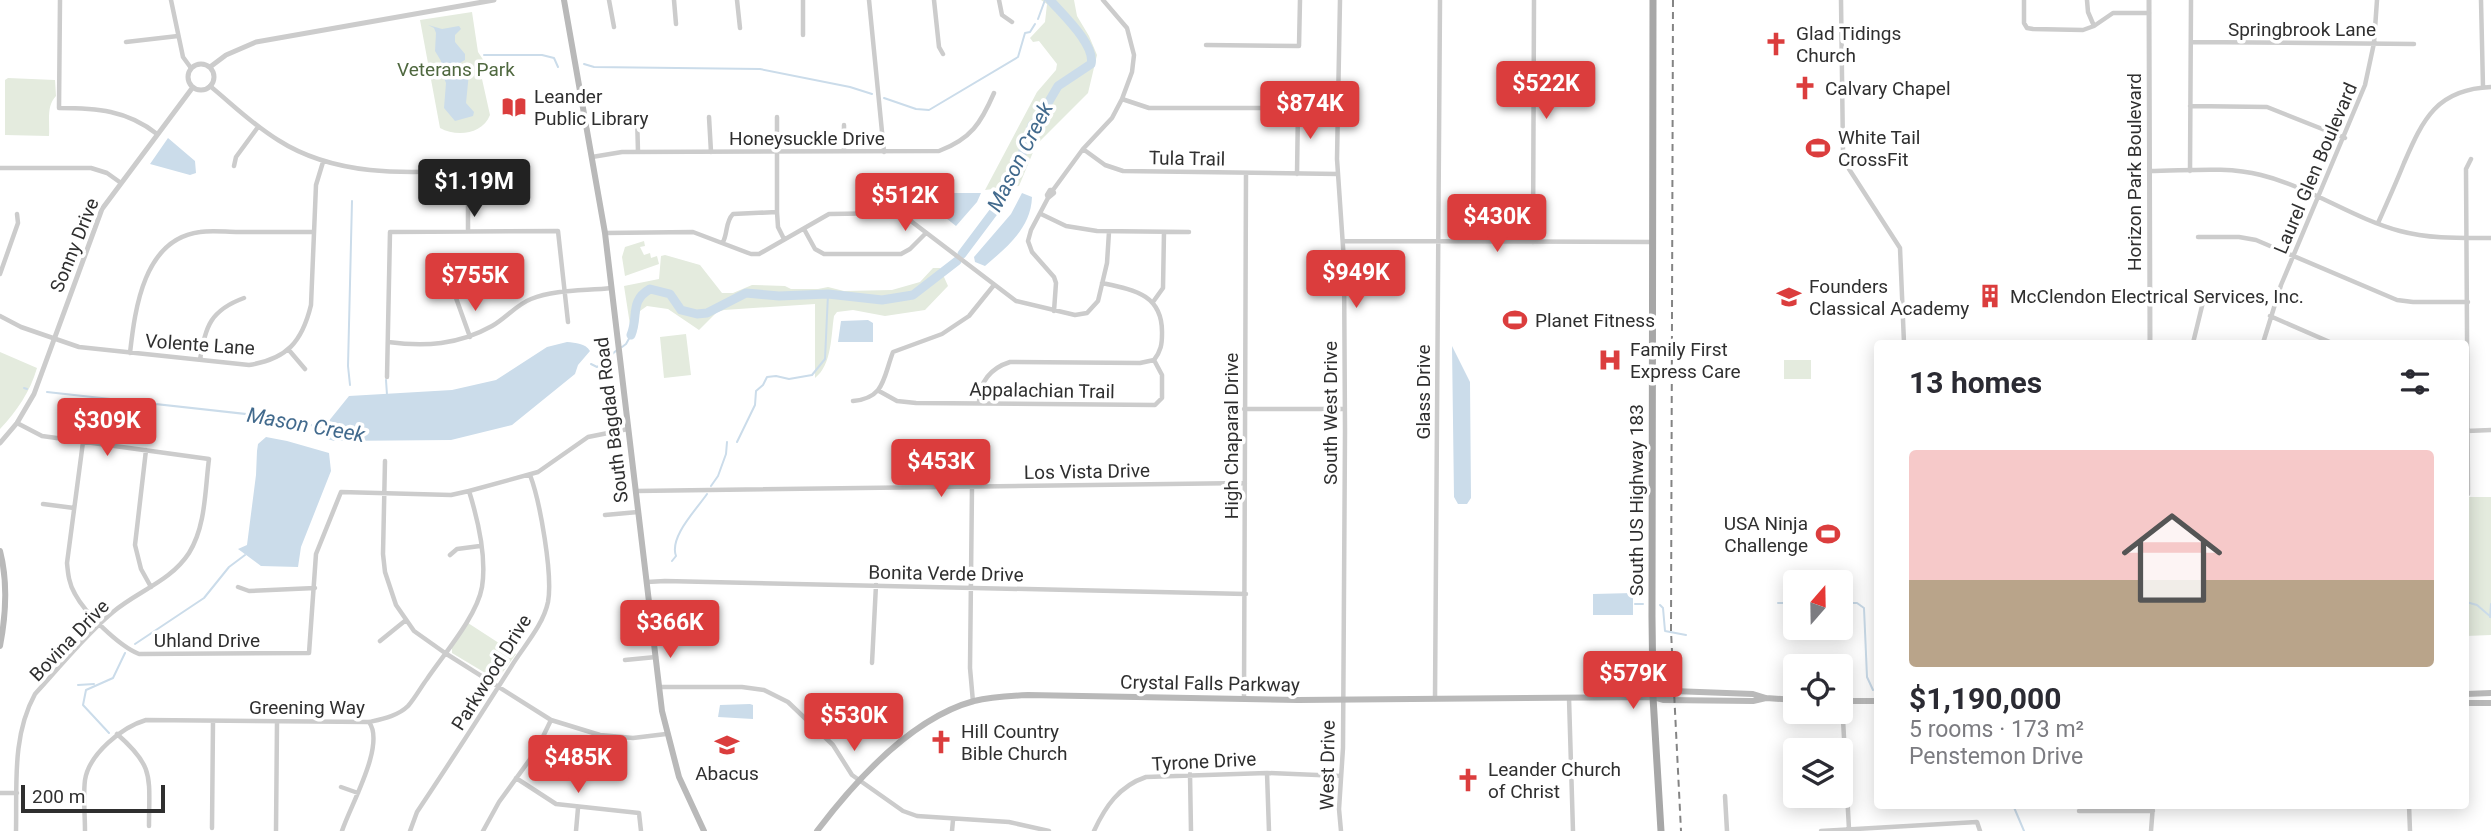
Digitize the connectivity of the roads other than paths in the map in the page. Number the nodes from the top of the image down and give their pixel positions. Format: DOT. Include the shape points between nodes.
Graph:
graph roads {
  1 [pos="60,0"];
  2 [pos="171,0"];
  3 [pos="494,0"];
  4 [pos="564,0"];
  5 [pos="609,0"];
  6 [pos="674,0"];
  7 [pos="737,0"];
  8 [pos="803,0"];
  9 [pos="869,0"];
  10 [pos="934,0"];
  11 [pos="999,0"];
  12 [pos="1103,0"];
  13 [pos="1300,0"];
  14 [pos="1340,0"];
  15 [pos="1440,0"];
  16 [pos="1534,0"];
  17 [pos="1653,0"];
  18 [pos="1842,0"];
  19 [pos="2024,0"];
  20 [pos="2087,0"];
  21 [pos="2149,0"];
  22 [pos="2191,0"];
  23 [pos="2377,0"];
  24 [pos="2481,0"];
  25 [pos="2149,13"];
  26 [pos="1012,22"];
  27 [pos="676,24"];
  28 [pos="2094,26"];
  29 [pos="614,27"];
  30 [pos="740,28"];
  31 [pos="803,35"];
  32 [pos="178,36"];
  33 [pos="125,42"];
  34 [pos="2191,42"];
  35 [pos="2374,43"];
  36 [pos="2414,44"];
  37 [pos="1206,46"];
  38 [pos="943,54"];
  39 [pos="210,67"];
  40 [pos="191,68"];
  41 [pos="210,86"];
  42 [pos="193,87"];
  43 [pos="2491,87"];
  44 [pos="2483,88"];
  45 [pos="994,93"];
  46 [pos="1122,99"];
  47 [pos="2190,106"];
  48 [pos="637,115"];
  49 [pos="709,117"];
  50 [pos="777,117"];
  51 [pos="844,125"];
  52 [pos="257,127"];
  53 [pos="157,134"];
  54 [pos="2345,138"];
  55 [pos="1083,149"];
  56 [pos="844,151"];
  57 [pos="638,152"];
  58 [pos="711,152"];
  59 [pos="777,152"];
  60 [pos="884,152"];
  61 [pos="593,157"];
  62 [pos="2471,159"];
  63 [pos="323,162"];
  64 [pos="234,166"];
  65 [pos="0,168"];
  66 [pos="2149,171"];
  67 [pos="2190,171"];
  68 [pos="1246,173"];
  69 [pos="1297,174"];
  70 [pos="1338,174"];
  71 [pos="121,183"];
  72 [pos="2319,197"];
  73 [pos="777,212"];
  74 [pos="16,214"];
  75 [pos="1041,214"];
  76 [pos="2378,223"];
  77 [pos="804,229"];
  78 [pos="468,231"];
  79 [pos="314,232"];
  80 [pos="1109,232"];
  81 [pos="1164,232"];
  82 [pos="1189,232"];
  83 [pos="605,233"];
  84 [pos="926,233"];
  85 [pos="2198,237"];
  86 [pos="2491,237"];
  87 [pos="2467,238"];
  88 [pos="784,239"];
  89 [pos="1438,241"];
  90 [pos="723,242"];
  91 [pos="1343,242"];
  92 [pos="1533,242"];
  93 [pos="1652,242"];
  94 [pos="2293,257"];
  95 [pos="0,274"];
  96 [pos="1102,283"];
  97 [pos="994,285"];
  98 [pos="611,288"];
  99 [pos="565,293"];
  100 [pos="244,298"];
  101 [pos="456,298"];
  102 [pos="1153,302"];
  103 [pos="2203,302"];
  104 [pos="2468,302"];
  105 [pos="1054,311"];
  106 [pos="0,316"];
  107 [pos="2270,316"];
  108 [pos="568,322"];
  109 [pos="470,337"];
  110 [pos="55,339"];
  111 [pos="1904,340"];
  112 [pos="2150,340"];
  113 [pos="2194,340"];
  114 [pos="2264,340"];
  115 [pos="2325,340"];
  116 [pos="2467,340"];
  117 [pos="387,342"];
  118 [pos="288,349"];
  119 [pos="130,353"];
  120 [pos="200,360"];
  121 [pos="1154,360"];
  122 [pos="305,369"];
  123 [pos="387,377"];
  124 [pos="880,391"];
  125 [pos="853,401"];
  126 [pos="978,402"];
  127 [pos="1244,409"];
  128 [pos="1343,409"];
  129 [pos="17,423"];
  130 [pos="12,429"];
  131 [pos="628,429"];
  132 [pos="2491,430"];
  133 [pos="2469,431"];
  134 [pos="0,437"];
  135 [pos="83,442"];
  136 [pos="0,443"];
  137 [pos="146,450"];
  138 [pos="384,461"];
  139 [pos="530,475"];
  140 [pos="1245,484"];
  141 [pos="972,487"];
  142 [pos="469,491"];
  143 [pos="636,491"];
  144 [pos="384,493"];
  145 [pos="43,504"];
  146 [pos="74,508"];
  147 [pos="638,512"];
  148 [pos="605,515"];
  149 [pos="480,546"];
  150 [pos="0,551"];
  151 [pos="450,555"];
  152 [pos="646,582"];
  153 [pos="876,585"];
  154 [pos="151,587"];
  155 [pos="238,587"];
  156 [pos="315,588"];
  157 [pos="972,588"];
  158 [pos="1245,594"];
  159 [pos="406,620"];
  160 [pos="101,624"];
  161 [pos="380,641"];
  162 [pos="0,646"];
  163 [pos="445,653"];
  164 [pos="656,657"];
  165 [pos="625,660"];
  166 [pos="872,663"];
  167 [pos="659,687"];
  168 [pos="499,688"];
  169 [pos="2491,693"];
  170 [pos="2469,694"];
  171 [pos="1653,696"];
  172 [pos="1569,698"];
  173 [pos="1244,699"];
  174 [pos="1436,699"];
  175 [pos="1783,699"];
  176 [pos="1342,700"];
  177 [pos="1853,701"];
  178 [pos="1874,701"];
  179 [pos="973,702"];
  180 [pos="2469,703"];
  181 [pos="2491,703"];
  182 [pos="551,720"];
  183 [pos="213,721"];
  184 [pos="277,722"];
  185 [pos="369,722"];
  186 [pos="1843,724"];
  187 [pos="117,734"];
  188 [pos="666,734"];
  189 [pos="1267,772"];
  190 [pos="1190,774"];
  191 [pos="1341,776"];
  192 [pos="516,778"];
  193 [pos="858,778"];
  194 [pos="341,787"];
  195 [pos="0,793"];
  196 [pos="17,793"];
  197 [pos="358,793"];
  198 [pos="1725,796"];
  199 [pos="578,808"];
  200 [pos="2128,809"];
  201 [pos="2152,809"];
  202 [pos="2409,809"];
  203 [pos="2079,811"];
  204 [pos="953,820"];
  205 [pos="149,826"];
  206 [pos="212,828"];
  207 [pos="1037,830"];
  208 [pos="1849,830"];
  209 [pos="16,831"];
  210 [pos="85,831"];
  211 [pos="276,831"];
  212 [pos="342,831"];
  213 [pos="410,831"];
  214 [pos="483,831"];
  215 [pos="576,831"];
  216 [pos="641,831"];
  217 [pos="704,831"];
  218 [pos="817,831"];
  219 [pos="952,831"];
  220 [pos="1049,831"];
  221 [pos="1094,831"];
  222 [pos="1192,831"];
  223 [pos="1269,831"];
  224 [pos="1341,831"];
  225 [pos="1573,831"];
  226 [pos="1661,831"];
  227 [pos="1727,831"];
  228 [pos="1821,831"];
  229 [pos="1980,831"];
  230 [pos="2151,831"];
  231 [pos="2410,831"];
  1 -- 53 [label="street" via="59,108 109,110"];
  2 -- 32 [label="street"];
  3 -- 39 [label="street" via="256,42"];
  4 -- 61 [label="main road, South Bagdad Road"];
  5 -- 29 [label="street"];
  6 -- 27 [label="street"];
  7 -- 30 [label="street"];
  8 -- 31 [label="street"];
  9 -- 60 [label="street"];
  10 -- 38 [label="street"];
  11 -- 26 [label="street" via="1002,15"];
  12 -- 46 [label="street" via="1127,28 1135,55"];
  13 -- 37 [label="street" via="1299,46"];
  14 -- 70 [label="street, South West Drive"];
  15 -- 89 [label="street, Glass Drive"];
  16 -- 92 [label="street"];
  17 -- 93 [label="main road, South US Highway 183"];
  18 -- 111 [label="street" via="1843,151 1850,170 1900,247"];
  19 -- 28 [label="street" via="2027,28 2083,30"];
  20 -- 28 [label="street"];
  21 -- 25 [label="street, Horizon Park Boulevard"];
  22 -- 34 [label="street"];
  23 -- 35 [label="street, Laurel Glen Boulevard"];
  24 -- 44 [label="street"];
  25 -- 28 [label="street" via="2113,13"];
  25 -- 66 [label="street, Horizon Park Boulevard"];
  32 -- 33 [label="street"];
  32 -- 40 [label="street"];
  34 -- 35 [label="street, Springbrook Lane"];
  34 -- 47 [label="street"];
  35 -- 36 [label="street, Springbrook Lane"];
  35 -- 54 [label="street, Laurel Glen Boulevard" via="2365,85"];
  39 -- 40 [label="street" via="199,64"];
  39 -- 41 [label="street" via="214,75"];
  40 -- 42 [label="street" via="188,76"];
  41 -- 42 [label="street" via="202,90"];
  41 -- 52 [label="street"];
  42 -- 53 [label="street, Sonny Drive"];
  43 -- 44 [label="street"];
  44 -- 76 [label="street" via="2457,93 2429,114"];
  45 -- 60 [label="street, Honeysuckle Drive" via="974,130 956,145 939,151"];
  46 -- 55 [label="street" via="1112,118"];
  46 -- 69 [label="street" via="1149,108 1298,108"];
  47 -- 54 [label="street" via="2267,107"];
  47 -- 67 [label="street"];
  48 -- 57 [label="street"];
  49 -- 58 [label="street"];
  50 -- 59 [label="street"];
  51 -- 56 [label="street"];
  52 -- 63 [label="street"];
  52 -- 64 [label="street"];
  53 -- 71 [label="street, Sonny Drive"];
  54 -- 72 [label="street, Laurel Glen Boulevard"];
  55 -- 68 [label="street, Tula Trail" via="1122,171"];
  55 -- 75 [label="street" via="1048,192"];
  56 -- 59 [label="street, Honeysuckle Drive"];
  56 -- 60 [label="street, Honeysuckle Drive"];
  57 -- 58 [label="street, Honeysuckle Drive"];
  57 -- 61 [label="street, Honeysuckle Drive"];
  58 -- 59 [label="street, Honeysuckle Drive"];
  59 -- 73 [label="street"];
  61 -- 83 [label="main road, South Bagdad Road"];
  62 -- 87 [label="street" via="2466,169"];
  63 -- 78 [label="street" via="368,170 468,170"];
  63 -- 79 [label="street" via="316,185"];
  65 -- 71 [label="street" via="90,168"];
  66 -- 67 [label="street"];
  66 -- 112 [label="street, Horizon Park Boulevard"];
  67 -- 72 [label="street" via="2255,173"];
  68 -- 69 [label="street, Tula Trail"];
  68 -- 127 [label="street, High Chaparal Drive"];
  69 -- 70 [label="street, Tula Trail"];
  70 -- 91 [label="street, South West Drive"];
  71 -- 110 [label="street, Sonny Drive" via="97,220"];
  72 -- 76 [label="street"];
  72 -- 94 [label="street, Laurel Glen Boulevard"];
  73 -- 88 [label="street"];
  73 -- 90 [label="street" via="733,214"];
  74 -- 95 [label="street" via="18,223"];
  75 -- 80 [label="street" via="1069,227"];
  75 -- 105 [label="street" via="1029,234 1029,245 1055,280"];
  76 -- 87 [label="street" via="2418,235"];
  77 -- 84 [label="street" via="833,212 892,213 903,215"];
  77 -- 84 [label="street" via="815,250 824,254 901,254"];
  77 -- 88 [label="street"];
  78 -- 99 [label="street" via="558,231"];
  78 -- 117 [label="street" via="390,232"];
  79 -- 118 [label="street" via="311,305 303,332"];
  79 -- 119 [label="street" via="199,232 170,244 150,270 134,317"];
  80 -- 81 [label="street"];
  80 -- 96 [label="street"];
  81 -- 82 [label="street"];
  81 -- 102 [label="street" via="1163,288"];
  83 -- 90 [label="street" via="688,231"];
  83 -- 98 [label="main road, South Bagdad Road"];
  84 -- 97 [label="street"];
  85 -- 94 [label="street" via="2245,237"];
  86 -- 87 [label="street"];
  87 -- 104 [label="street"];
  88 -- 90 [label="street" via="759,254"];
  89 -- 91 [label="street"];
  89 -- 92 [label="street"];
  89 -- 174 [label="street, Glass Drive"];
  91 -- 128 [label="street, South West Drive"];
  92 -- 93 [label="street"];
  93 -- 171 [label="main road, South US Highway 183"];
  94 -- 104 [label="street" via="2396,300"];
  94 -- 107 [label="street, Laurel Glen Boulevard"];
  96 -- 102 [label="street" via="1130,289"];
  96 -- 105 [label="street" via="1096,304 1087,313"];
  97 -- 105 [label="street" via="1020,303"];
  97 -- 124 [label="street" via="969,316 943,334 893,352"];
  98 -- 99 [label="street"];
  98 -- 131 [label="main road, South Bagdad Road"];
  99 -- 108 [label="street"];
  99 -- 109 [label="street" via="522,303"];
  100 -- 120 [label="street" via="230,303 210,321"];
  101 -- 109 [label="street"];
  102 -- 121 [label="street" via="1163,322 1161,346"];
  103 -- 113 [label="street"];
  104 -- 116 [label="street"];
  106 -- 110 [label="street, Volente Lane"];
  107 -- 114 [label="street, Laurel Glen Boulevard"];
  107 -- 115 [label="street"];
  109 -- 117 [label="street" via="438,345"];
  110 -- 119 [label="street, Volente Lane"];
  110 -- 129 [label="street, Sonny Drive" via="34,394"];
  117 -- 123 [label="street"];
  118 -- 120 [label="street, Volente Lane" via="267,362 249,365"];
  118 -- 122 [label="street"];
  119 -- 120 [label="street, Volente Lane"];
  121 -- 126 [label="street" via="1010,362 984,379"];
  121 -- 126 [label="street, Appalachian Trail" via="1163,378 1162,398 1155,405"];
  124 -- 125 [label="street" via="866,400"];
  124 -- 126 [label="street, Appalachian Trail" via="897,401"];
  127 -- 128 [label="street"];
  127 -- 140 [label="street, High Chaparal Drive"];
  128 -- 176 [label="street, South West Drive"];
  129 -- 130 [label="street, Sonny Drive"];
  129 -- 135 [label="street" via="42,436"];
  130 -- 134 [label="street, Sonny Drive"];
  130 -- 136 [label="street, Sonny Drive"];
  131 -- 139 [label="street" via="588,437"];
  131 -- 143 [label="main road, South Bagdad Road"];
  132 -- 133 [label="street"];
  135 -- 137 [label="street"];
  135 -- 146 [label="street, Uhland Drive"];
  137 -- 154 [label="street" via="135,545"];
  137 -- 154 [label="street, Bovina Drive" via="209,459 201,523 193,545 180,565"];
  138 -- 144 [label="street"];
  139 -- 142 [label="street"];
  139 -- 168 [label="street, Parkwood Drive" via="540,507 547,603"];
  140 -- 141 [label="street, Los Vista Drive"];
  140 -- 158 [label="street, High Chaparal Drive"];
  141 -- 143 [label="street, Los Vista Drive"];
  141 -- 157 [label="street"];
  142 -- 144 [label="street" via="451,495"];
  142 -- 149 [label="street, Greening Way"];
  143 -- 147 [label="main road, South Bagdad Road"];
  144 -- 156 [label="street" via="341,492 316,554"];
  144 -- 159 [label="street" via="385,572 392,598"];
  145 -- 146 [label="street"];
  146 -- 160 [label="street, Uhland Drive" via="69,582"];
  147 -- 148 [label="street"];
  147 -- 152 [label="main road, South Bagdad Road"];
  149 -- 151 [label="street" via="457,549"];
  149 -- 163 [label="street, Greening Way" via="480,593"];
  150 -- 162 [label="main road" via="5,587"];
  152 -- 153 [label="street, Bonita Verde Drive"];
  152 -- 164 [label="main road, South Bagdad Road"];
  153 -- 157 [label="street, Bonita Verde Drive"];
  153 -- 166 [label="street"];
  154 -- 160 [label="street, Bovina Drive"];
  155 -- 156 [label="street" via="249,591"];
  156 -- 160 [label="street, Uhland Drive" via="309,653 139,654"];
  157 -- 158 [label="street, Bonita Verde Drive"];
  157 -- 179 [label="street"];
  158 -- 173 [label="street, High Chaparal Drive"];
  159 -- 161 [label="street"];
  159 -- 163 [label="street"];
  160 -- 196 [label="street, Bovina Drive" via="28,706 19,732"];
  163 -- 168 [label="street"];
  163 -- 185 [label="street, Greening Way" via="407,706"];
  164 -- 165 [label="street"];
  164 -- 167 [label="main road, South Bagdad Road"];
  167 -- 188 [label="main road, South Bagdad Road"];
  167 -- 193 [label="street" via="742,687 777,695 833,745"];
  168 -- 182 [label="street"];
  168 -- 213 [label="street, Parkwood Drive" via="417,812"];
  169 -- 170 [label="main road"];
  171 -- 172 [label="main road, Crystal Falls Parkway"];
  171 -- 175 [label="main road, Crystal Falls Parkway" via="1663,700"];
  171 -- 226 [label="main road, South US Highway 183"];
  172 -- 174 [label="main road, Crystal Falls Parkway"];
  172 -- 225 [label="street"];
  173 -- 176 [label="main road, Crystal Falls Parkway"];
  173 -- 179 [label="main road, Crystal Falls Parkway" via="1028,695"];
  174 -- 176 [label="main road, Crystal Falls Parkway"];
  176 -- 191 [label="street, West Drive"];
  177 -- 178 [label="main road"];
  179 -- 193 [label="main road, Crystal Falls Parkway" via="922,726"];
  180 -- 181 [label="main road"];
  182 -- 188 [label="street" via="600,735"];
  182 -- 192 [label="street"];
  183 -- 184 [label="street, Greening Way"];
  183 -- 187 [label="street, Greening Way" via="146,720"];
  183 -- 206 [label="street"];
  184 -- 185 [label="street, Greening Way"];
  184 -- 211 [label="street"];
  185 -- 197 [label="street" via="371,754"];
  186 -- 208 [label="street"];
  187 -- 205 [label="street" via="137,752 146,768"];
  187 -- 210 [label="street, Greening Way" via="85,779"];
  188 -- 217 [label="main road, South Bagdad Road" via="681,784"];
  189 -- 190 [label="street, Tyrone Drive"];
  189 -- 191 [label="street, Tyrone Drive"];
  189 -- 223 [label="street"];
  190 -- 221 [label="street, Tyrone Drive" via="1135,782 1115,796"];
  190 -- 222 [label="street"];
  191 -- 224 [label="street, West Drive"];
  192 -- 199 [label="street" via="549,801"];
  192 -- 214 [label="street"];
  193 -- 204 [label="street" via="903,811"];
  193 -- 218 [label="main road, Crystal Falls Parkway"];
  194 -- 197 [label="street"];
  195 -- 196 [label="street"];
  196 -- 209 [label="street, Bovina Drive"];
  197 -- 212 [label="street"];
  198 -- 227 [label="street"];
  199 -- 215 [label="street"];
  199 -- 216 [label="street" via="639,813"];
  200 -- 203 [label="street"];
  201 -- 230 [label="street"];
  202 -- 231 [label="street"];
  204 -- 207 [label="street" via="1009,822"];
  204 -- 219 [label="street"];
  207 -- 220 [label="street"];
  208 -- 228 [label="street"];
  208 -- 229 [label="street" via="1977,822"];
}
